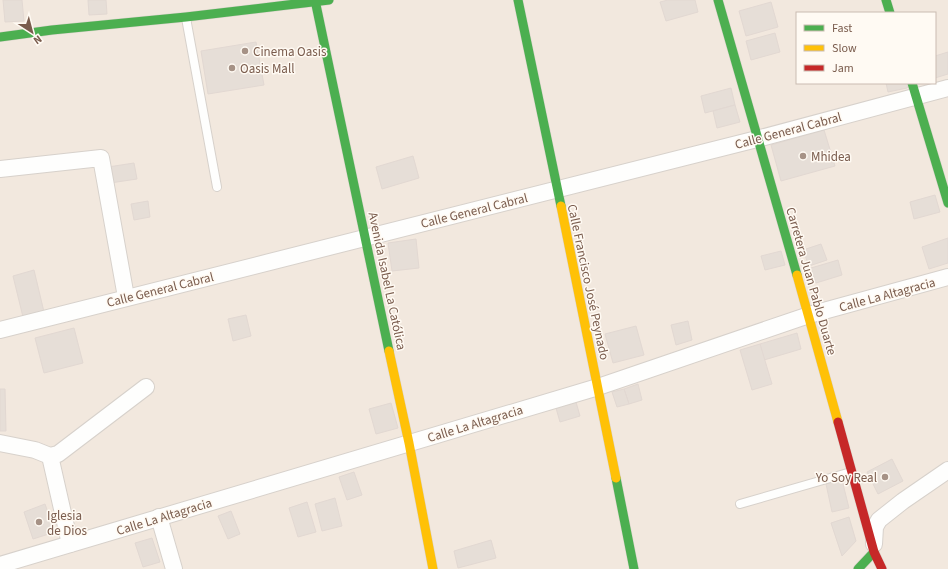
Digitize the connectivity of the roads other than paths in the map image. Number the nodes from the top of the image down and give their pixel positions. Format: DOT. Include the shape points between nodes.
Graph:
graph roads {
  1 [pos="330,0"];
  2 [pos="518,0"];
  3 [pos="718,0"];
  4 [pos="886,0"];
  5 [pos="315,1"];
  6 [pos="890,12"];
  7 [pos="186,17"];
  8 [pos="0,37"];
  9 [pos="948,88"];
  10 [pos="914,90"];
  11 [pos="757,139"];
  12 [pos="0,169"];
  13 [pos="217,188"];
  14 [pos="557,190"];
  15 [pos="948,203"];
  16 [pos="366,238"];
  17 [pos="948,277"];
  18 [pos="126,298"];
  19 [pos="809,315"];
  20 [pos="0,330"];
  21 [pos="146,387"];
  22 [pos="598,387"];
  23 [pos="0,443"];
  24 [pos="409,443"];
  25 [pos="50,456"];
  26 [pos="948,470"];
  27 [pos="852,472"];
  28 [pos="740,504"];
  29 [pos="159,517"];
  30 [pos="70,544"];
  31 [pos="874,552"];
  32 [pos="1,566"];
  33 [pos="174,569"];
  34 [pos="433,569"];
  35 [pos="634,569"];
  36 [pos="858,569"];
  37 [pos="882,569"];
  1 -- 5 [label="street"];
  2 -- 14 [label="street, Calle Francisco José Peynado"];
  3 -- 11 [label="street, Carretera Juan Pablo Duarte"];
  4 -- 6 [label="street"];
  5 -- 7 [label="street"];
  5 -- 16 [label="street, Avenida Isabel La Católica"];
  7 -- 8 [label="street"];
  7 -- 13 [label="lane"];
  9 -- 10 [label="street, Calle General Cabral"];
  10 -- 11 [label="street, Calle General Cabral"];
  10 -- 15 [label="street"];
  11 -- 14 [label="street, Calle General Cabral"];
  11 -- 19 [label="street, Carretera Juan Pablo Duarte"];
  12 -- 18 [label="street" via="101,158"];
  14 -- 16 [label="street, Calle General Cabral"];
  14 -- 22 [label="street, Calle Francisco José Peynado"];
  16 -- 18 [label="street, Calle General Cabral"];
  16 -- 24 [label="street, Avenida Isabel La Católica"];
  17 -- 19 [label="street, Calle La Altagracia"];
  18 -- 20 [label="street, Calle General Cabral"];
  19 -- 22 [label="street, Calle La Altagracia"];
  19 -- 27 [label="street, Carretera Juan Pablo Duarte"];
  21 -- 25 [label="street" via="65,449"];
  22 -- 24 [label="street, Calle La Altagracia"];
  22 -- 35 [label="street, Calle Francisco José Peynado"];
  23 -- 25 [label="street" via="36,450"];
  24 -- 29 [label="street, Calle La Altagracia"];
  24 -- 34 [label="street, Avenida Isabel La Católica"];
  25 -- 30 [label="street"];
  26 -- 31 [label="street" via="879,520 875,532"];
  27 -- 28 [label="lane"];
  27 -- 31 [label="street, Carretera Juan Pablo Duarte"];
  29 -- 30 [label="street, Calle La Altagracia"];
  29 -- 33 [label="street"];
  30 -- 32 [label="street, Calle La Altagracia"];
  31 -- 36 [label="street"];
  31 -- 37 [label="street, Carretera Juan Pablo Duarte"];
}
